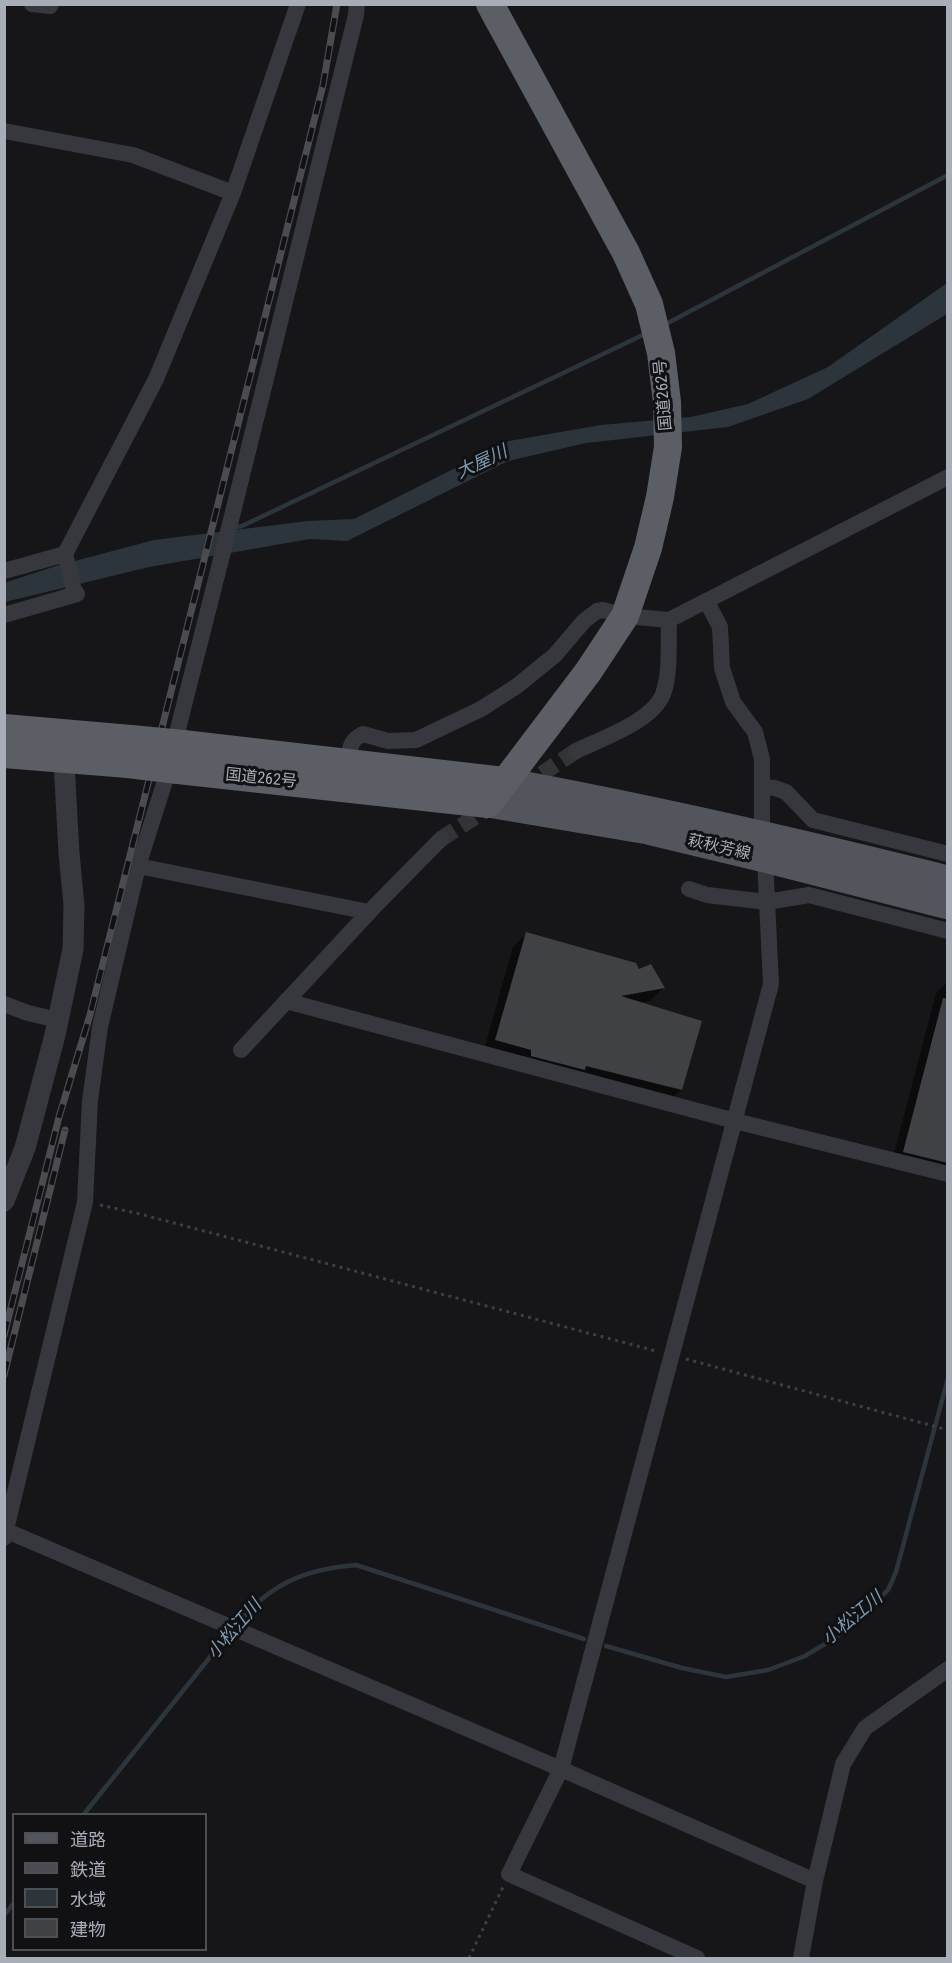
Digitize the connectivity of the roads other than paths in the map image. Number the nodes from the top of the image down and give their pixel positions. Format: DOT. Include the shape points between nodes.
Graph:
graph roads {
  1 [pos="32,4"];
  2 [pos="51,4"];
  3 [pos="298,4"];
  4 [pos="357,4"];
  5 [pos="490,4"];
  6 [pos="4,131"];
  7 [pos="233,193"];
  8 [pos="948,477"];
  9 [pos="65,557"];
  10 [pos="4,571"];
  11 [pos="707,602"];
  12 [pos="4,615"];
  13 [pos="625,616"];
  14 [pos="669,620"];
  15 [pos="4,728"];
  16 [pos="63,745"];
  17 [pos="576,751"];
  18 [pos="4,754"];
  19 [pos="181,757"];
  20 [pos="348,763"];
  21 [pos="504,781"];
  22 [pos="762,787"];
  23 [pos="488,804"];
  24 [pos="441,839"];
  25 [pos="763,846"];
  26 [pos="948,854"];
  27 [pos="138,866"];
  28 [pos="948,879"];
  29 [pos="689,889"];
  30 [pos="767,902"];
  31 [pos="948,906"];
  32 [pos="373,908"];
  33 [pos="948,931"];
  34 [pos="286,1001"];
  35 [pos="4,1004"];
  36 [pos="58,1020"];
  37 [pos="241,1050"];
  38 [pos="735,1121"];
  39 [pos="948,1174"];
  40 [pos="4,1201"];
  41 [pos="5,1534"];
  42 [pos="948,1669"];
  43 [pos="561,1768"];
  44 [pos="815,1881"];
  45 [pos="697,1959"];
  46 [pos="801,1959"];
  1 -- 2 [label="street"];
  3 -- 7 [label="street"];
  4 -- 27 [label="street" via="164,784"];
  5 -- 13 [label="highway, 国道262号" via="626,253 649,304 661,353 668,402 668,447 648,548"];
  6 -- 7 [label="street" via="132,155"];
  7 -- 9 [label="street" via="156,378"];
  8 -- 11 [label="street"];
  9 -- 10 [label="street"];
  9 -- 12 [label="street" via="77,594"];
  11 -- 14 [label="street"];
  11 -- 22 [label="street" via="720,627 723,668 733,702 755,732 762,759"];
  13 -- 14 [label="street"];
  13 -- 20 [label="street" via="597,611 555,655 517,686 481,709 416,740 388,741 363,734 355,738"];
  13 -- 21 [label="highway, 国道262号" via="588,672"];
  14 -- 17 [label="street" via="667,675 663,694 654,709"];
  15 -- 16 [label="highway, 国道262号"];
  16 -- 18 [label="highway, 国道262号"];
  16 -- 19 [label="highway, 国道262号, bridge"];
  16 -- 36 [label="street" via="74,904 73,949"];
  19 -- 20 [label="highway, 国道262号"];
  19 -- 23 [label="highway, 国道262号"];
  20 -- 21 [label="highway, 国道262号"];
  21 -- 23 [label="highway, 国道262号"];
  21 -- 25 [label="main road, 萩秋芳線" via="620,802"];
  22 -- 25 [label="street"];
  22 -- 26 [label="street" via="786,792 813,819"];
  23 -- 25 [label="main road, 萩秋芳線"];
  24 -- 32 [label="street"];
  25 -- 28 [label="main road, 萩秋芳線"];
  25 -- 30 [label="street"];
  25 -- 31 [label="main road, 萩秋芳線"];
  27 -- 32 [label="street" via="369,912"];
  27 -- 41 [label="street" via="100,1028 90,1101 85,1202"];
  29 -- 30 [label="street" via="707,896"];
  30 -- 33 [label="street" via="808,895"];
  30 -- 38 [label="street" via="771,984"];
  32 -- 34 [label="street"];
  34 -- 37 [label="street"];
  34 -- 38 [label="street"];
  35 -- 36 [label="street"];
  36 -- 40 [label="street" via="25,1148"];
  38 -- 39 [label="street"];
  38 -- 43 [label="street"];
  41 -- 43 [label="street"];
  42 -- 44 [label="street" via="865,1728 852,1747 843,1764"];
  43 -- 44 [label="street"];
  43 -- 45 [label="street" via="509,1874"];
  44 -- 46 [label="street"];
}
